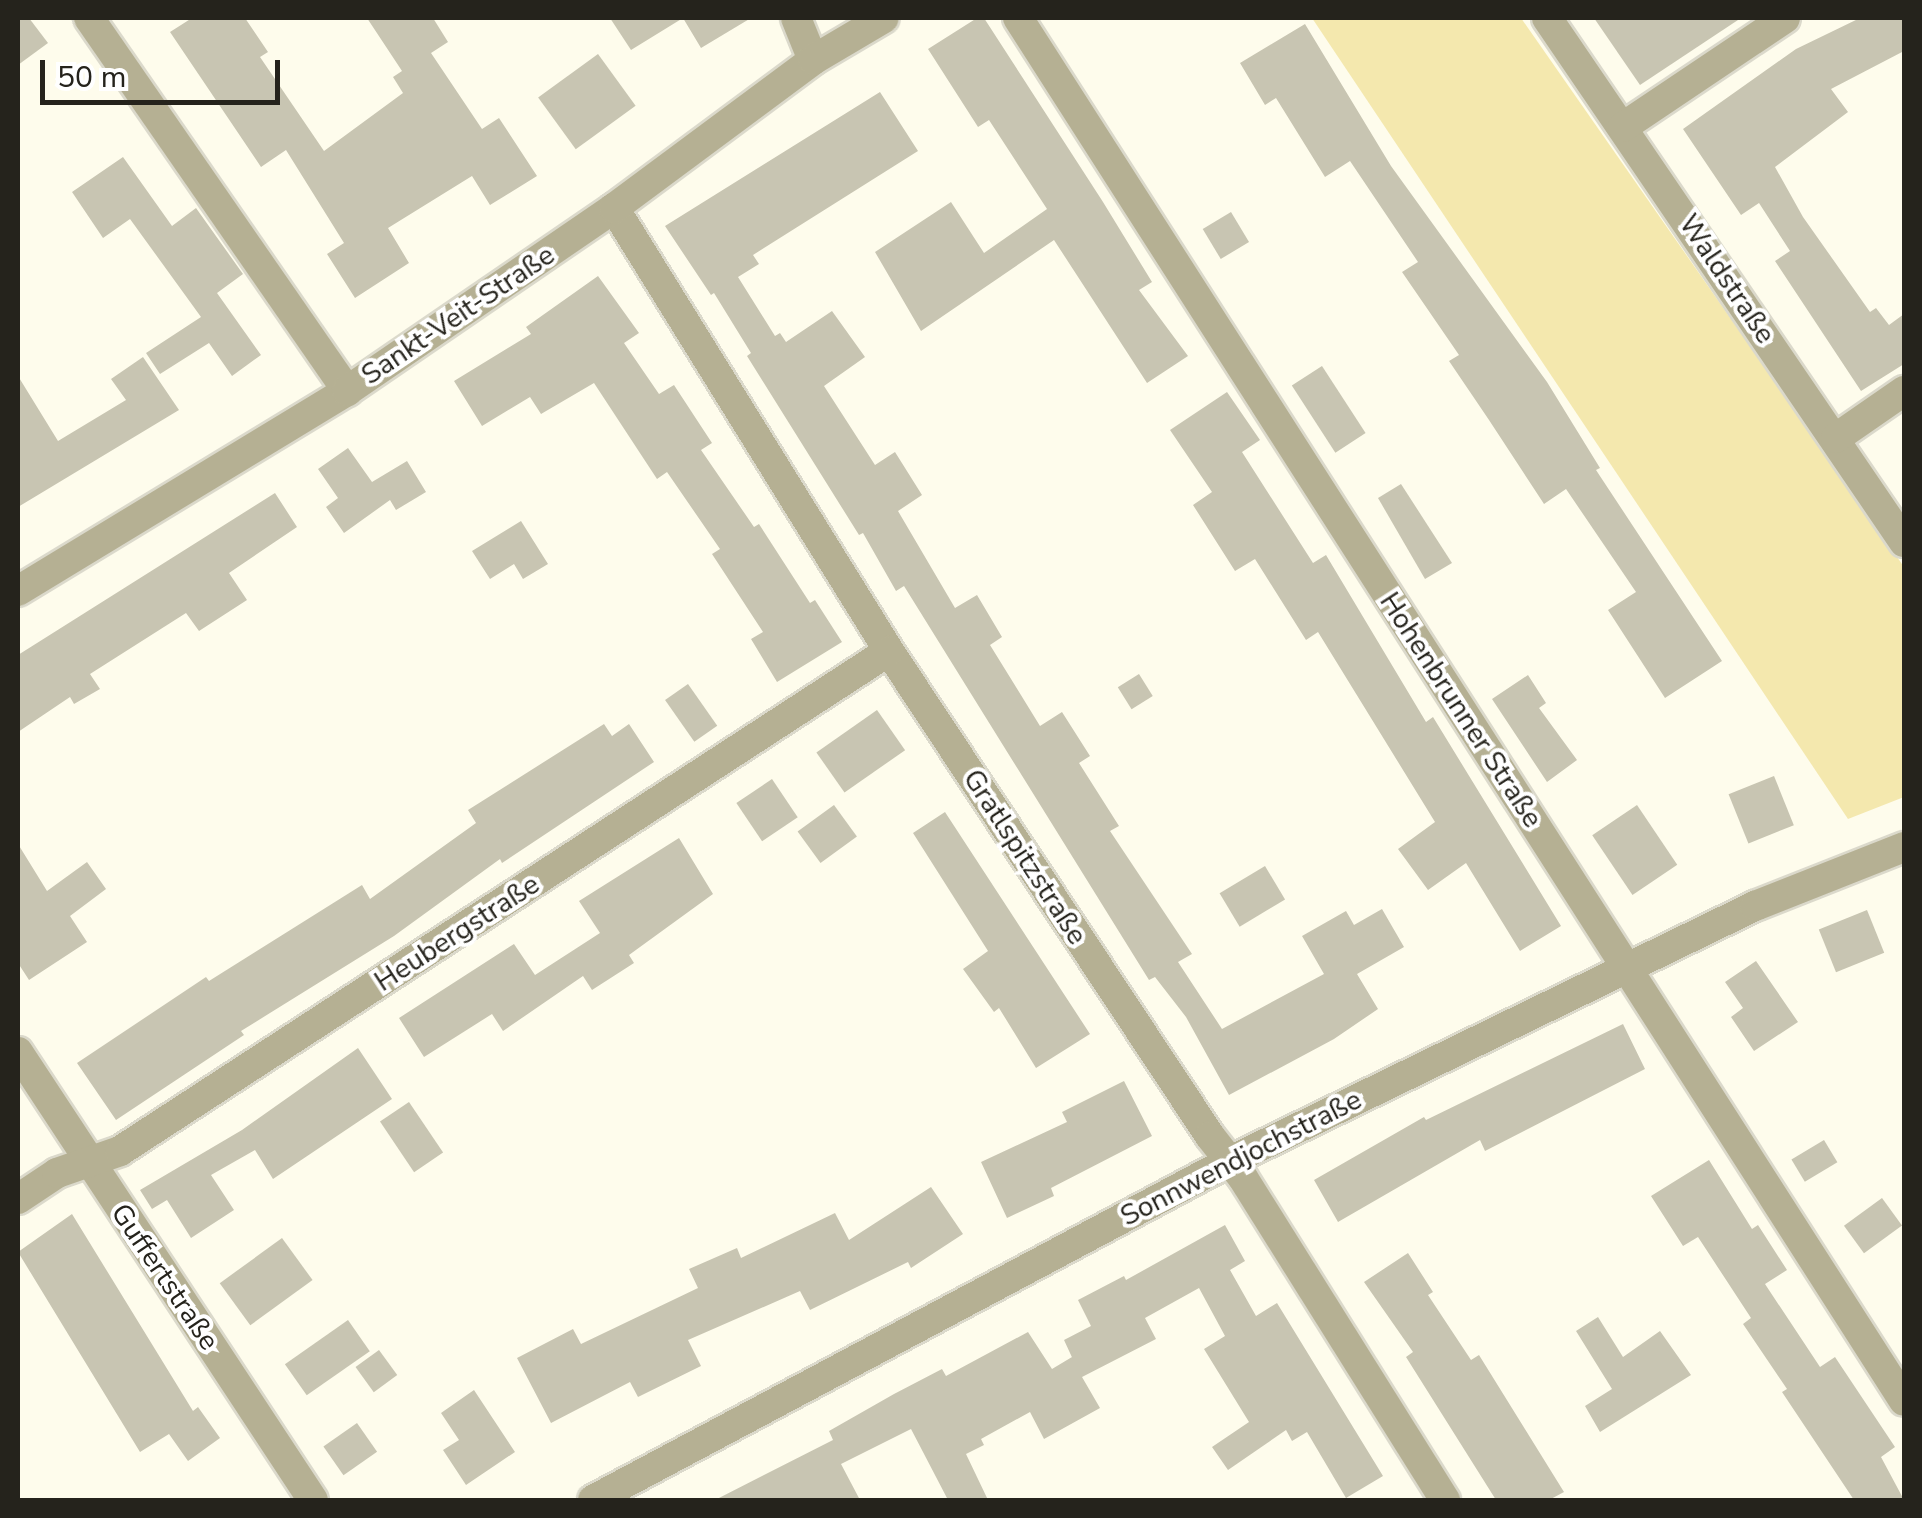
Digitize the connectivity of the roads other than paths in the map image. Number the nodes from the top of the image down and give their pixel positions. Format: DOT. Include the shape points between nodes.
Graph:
graph roads {
  1 [pos="88,18"];
  2 [pos="796,18"];
  3 [pos="884,18"];
  4 [pos="1018,18"];
  5 [pos="1546,18"];
  6 [pos="1785,18"];
  7 [pos="813,60"];
  8 [pos="1623,127"];
  9 [pos="614,208"];
  10 [pos="347,390"];
  11 [pos="1904,391"];
  12 [pos="1836,438"];
  13 [pos="1904,542"];
  14 [pos="18,591"];
  15 [pos="889,651"];
  16 [pos="1904,847"];
  17 [pos="1628,966"];
  18 [pos="18,1052"];
  19 [pos="88,1161"];
  20 [pos="1230,1161"];
  21 [pos="18,1199"];
  22 [pos="1904,1400"];
  23 [pos="313,1500"];
  24 [pos="594,1500"];
  25 [pos="1445,1500"];
  1 -- 10 [label="street"];
  2 -- 7 [label="street"];
  3 -- 7 [label="street, Sankt-Veit-Straße"];
  4 -- 17 [label="street, Hohenbrunner Straße"];
  5 -- 8 [label="street, Waldstraße"];
  6 -- 8 [label="street"];
  7 -- 9 [label="street, Sankt-Veit-Straße"];
  8 -- 12 [label="street, Waldstraße"];
  9 -- 10 [label="street, Sankt-Veit-Straße"];
  9 -- 15 [label="street, Gratlspitzstraße"];
  10 -- 14 [label="street, Sankt-Veit-Straße"];
  11 -- 12 [label="street"];
  12 -- 13 [label="street, Waldstraße"];
  15 -- 19 [label="street, Heubergstraße" via="120,1151"];
  15 -- 20 [label="street, Gratlspitzstraße"];
  16 -- 17 [label="street, Sonnwendjochstraße"];
  17 -- 20 [label="street, Sonnwendjochstraße"];
  17 -- 22 [label="street, Hohenbrunner Straße"];
  18 -- 19 [label="street, Guffertstraße"];
  19 -- 21 [label="street, Heubergstraße"];
  19 -- 23 [label="street, Guffertstraße"];
  20 -- 24 [label="street, Sonnwendjochstraße"];
  20 -- 25 [label="street, Gratlspitzstraße"];
}
